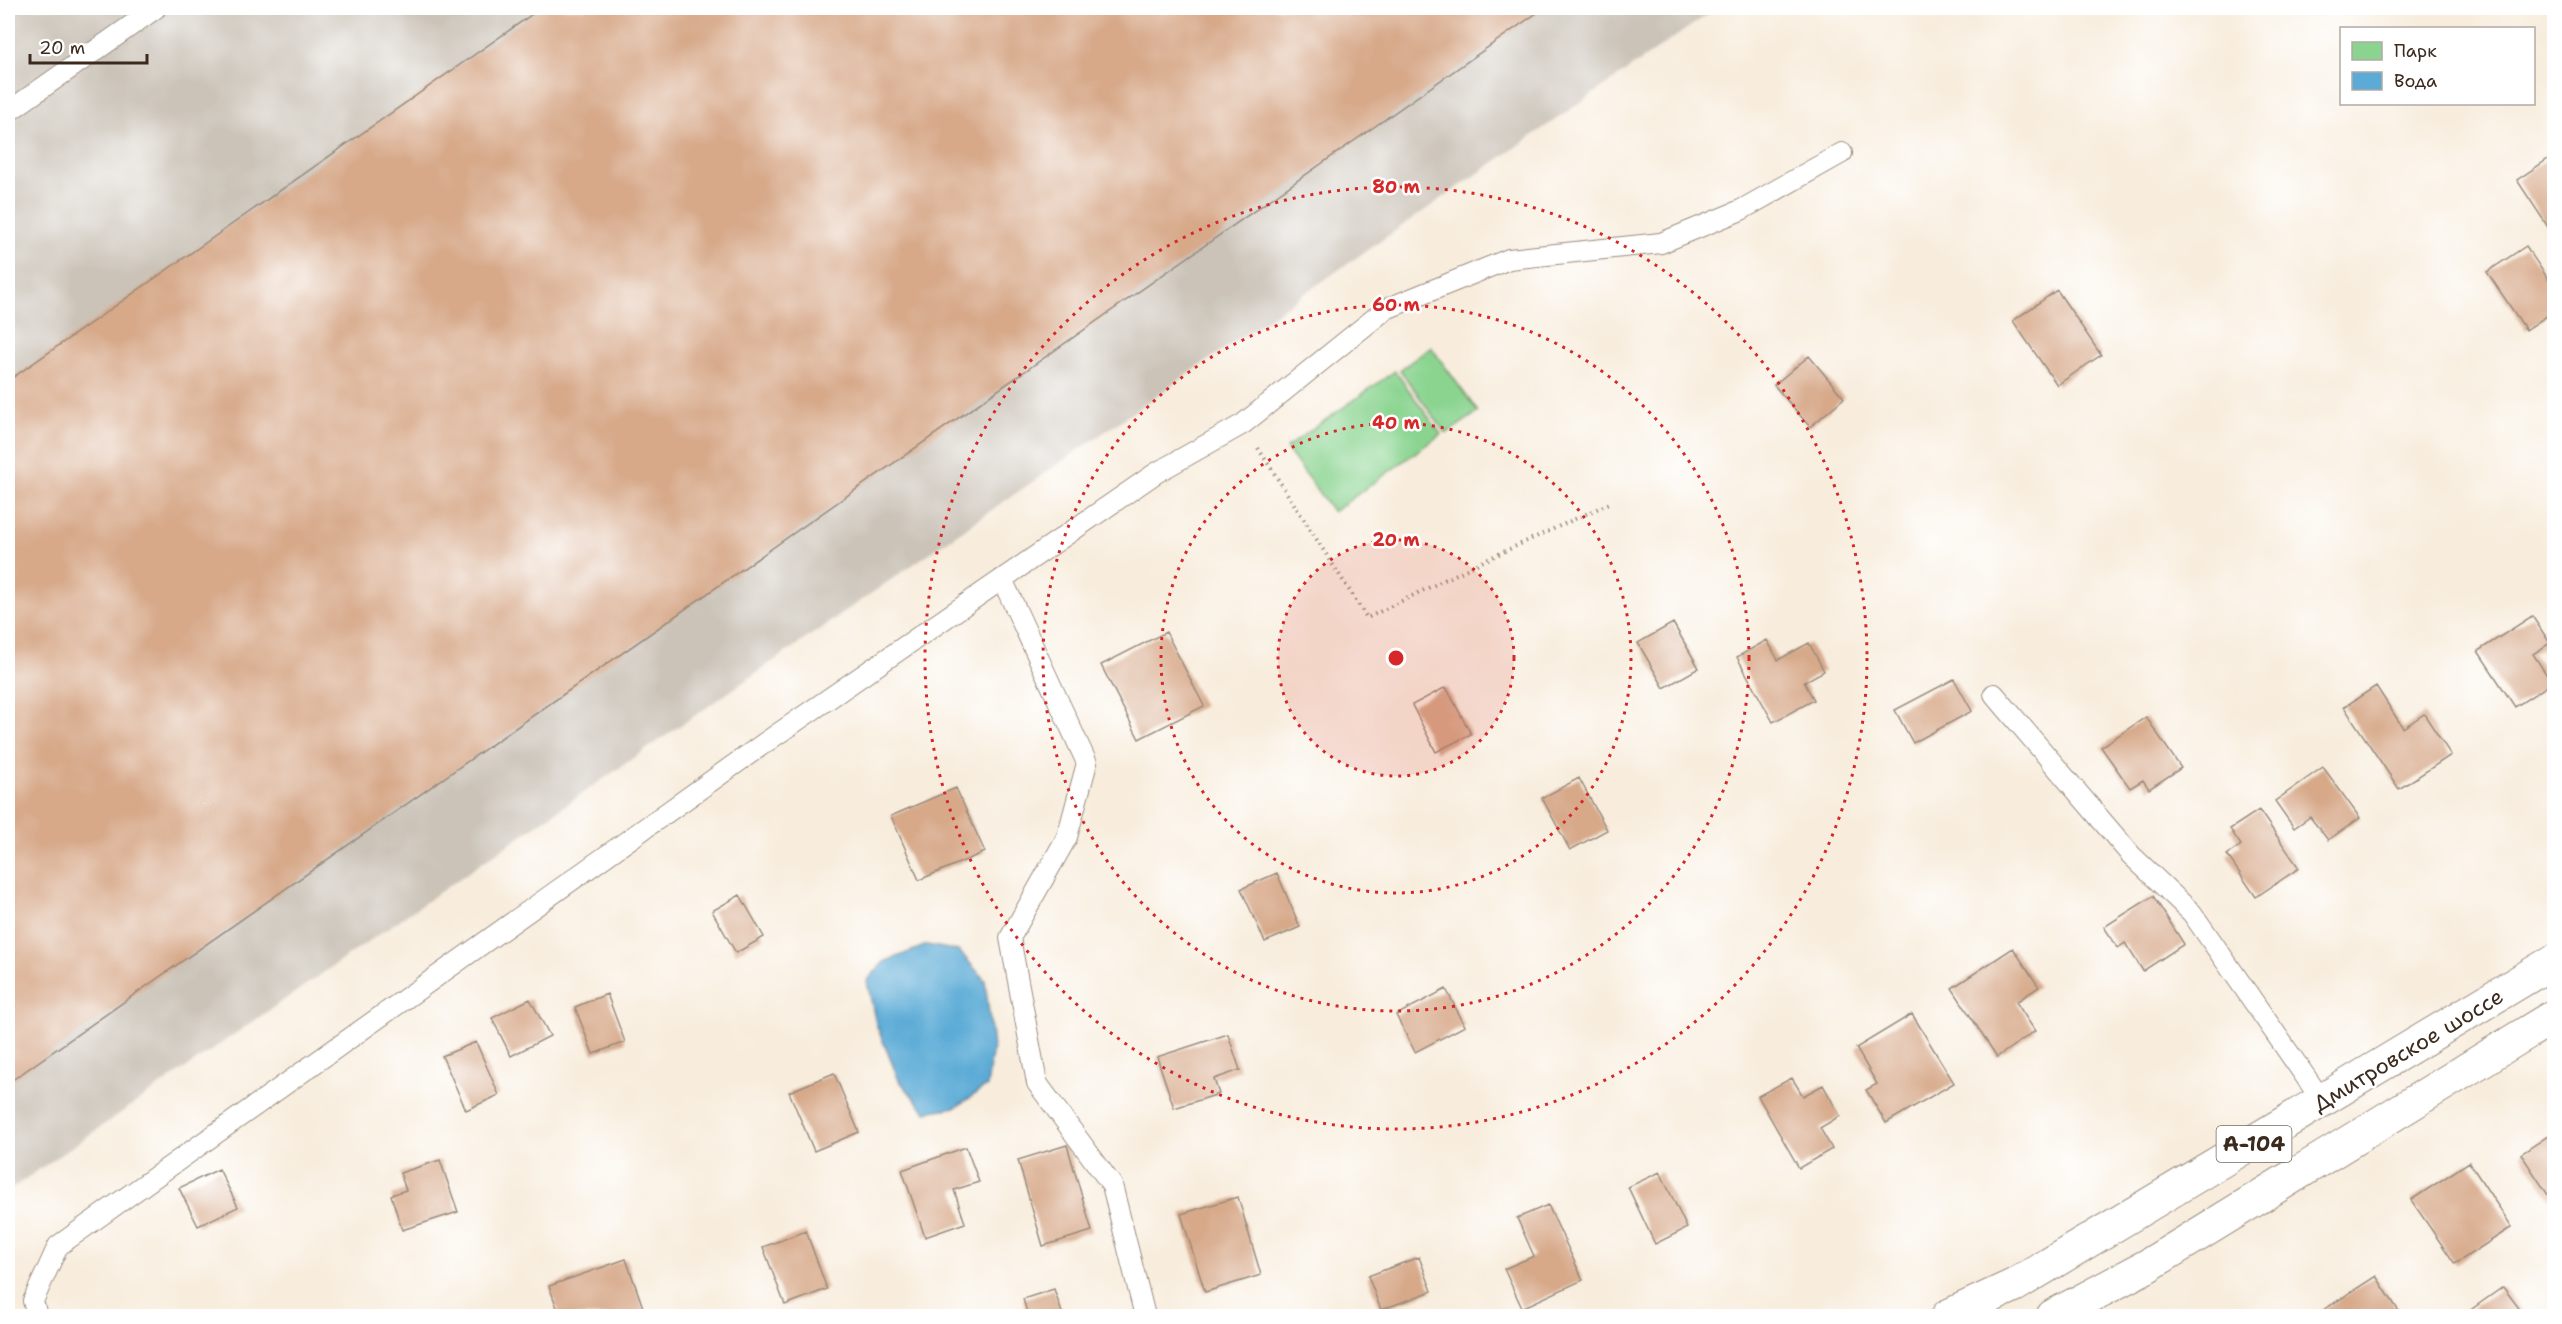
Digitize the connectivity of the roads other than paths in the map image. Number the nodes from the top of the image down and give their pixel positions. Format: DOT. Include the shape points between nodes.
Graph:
graph roads {
  1 [pos="156,8"];
  2 [pos="8,112"];
  3 [pos="1842,153"];
  4 [pos="1002,579"];
  5 [pos="1994,694"];
  6 [pos="2554,961"];
  7 [pos="2554,1016"];
  8 [pos="2323,1102"];
  9 [pos="37,1317"];
  10 [pos="1145,1317"];
  11 [pos="1948,1317"];
  12 [pos="2054,1317"];
  1 -- 2 [label="lane"];
  3 -- 4 [label="lane" via="1741,210 1661,243 1509,259 1386,309 1243,424 1156,473"];
  4 -- 9 [label="lane" via="766,742 58,1246 33,1300"];
  4 -- 10 [label="lane" via="1087,763 1067,837 1010,938 1037,1083 1112,1185"];
  5 -- 8 [label="lane" via="2131,855 2192,913"];
  6 -- 8 [label="highway, Дмитровское шоссе / А-104"];
  7 -- 12 [label="highway, Дмитровское шоссе / А-104" via="2147,1266"];
  8 -- 11 [label="highway, Дмитровское шоссе / А-104" via="2015,1285"];
}
